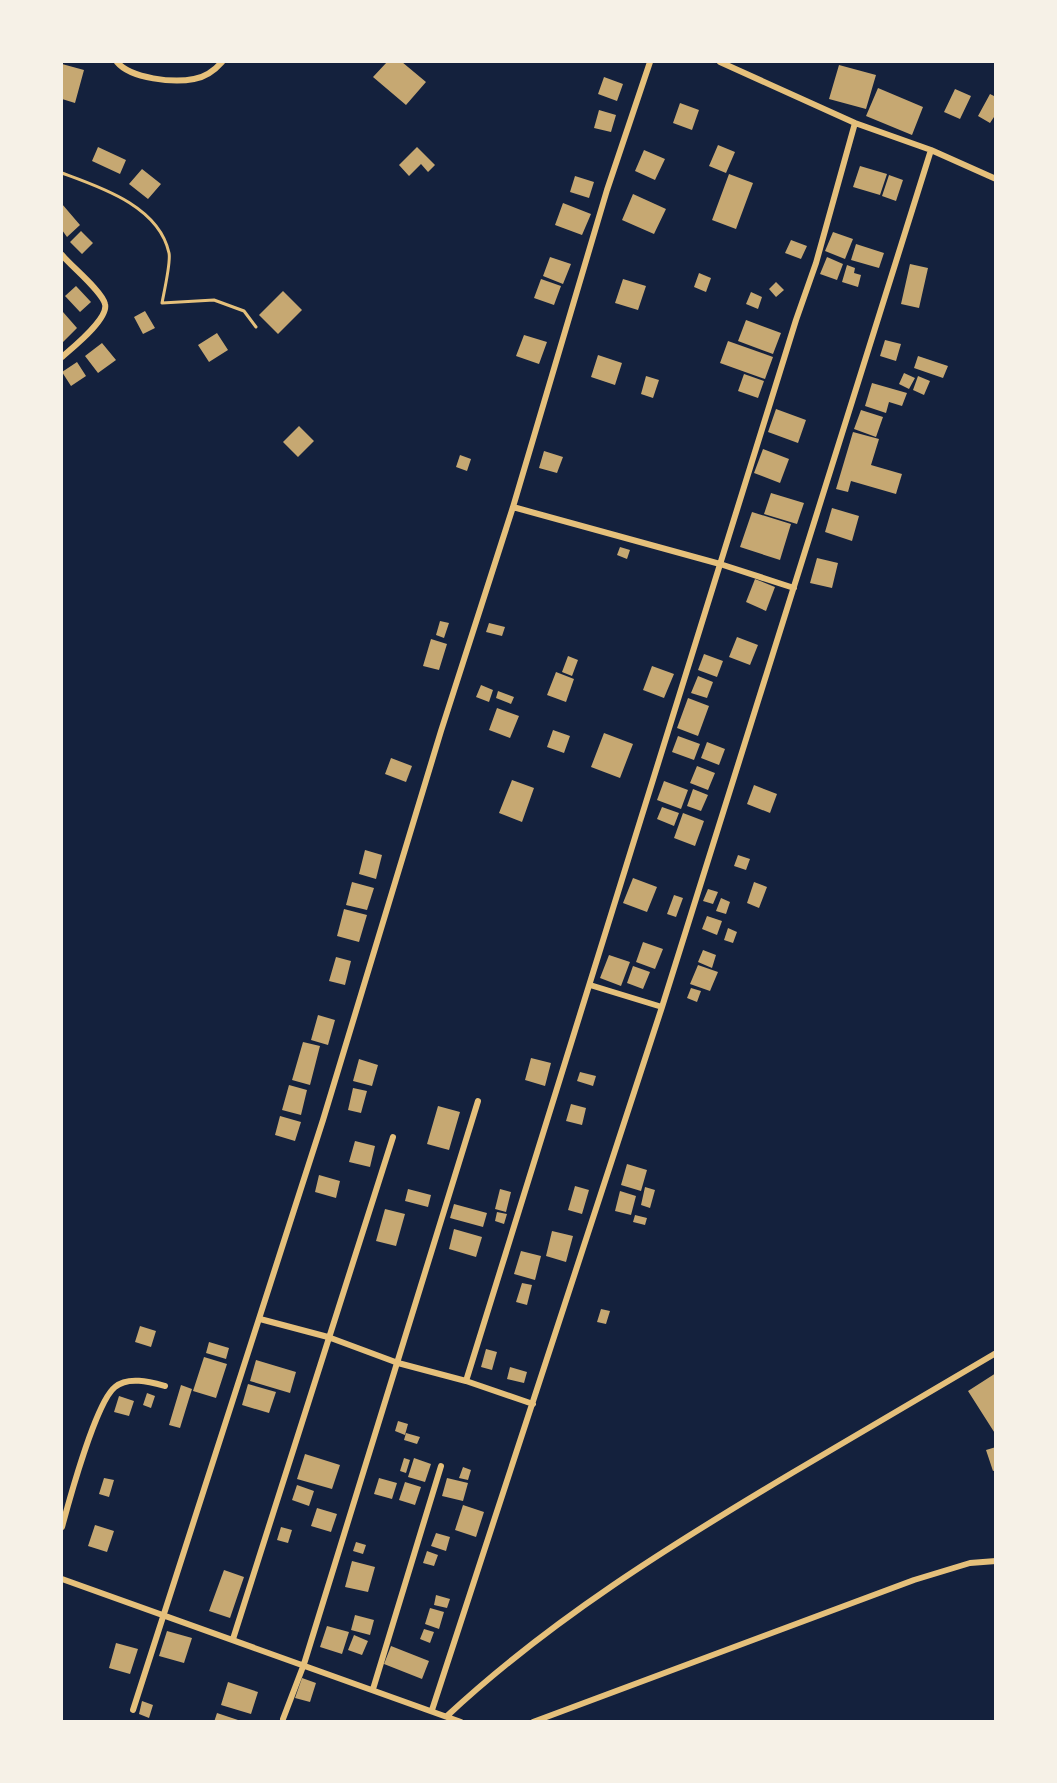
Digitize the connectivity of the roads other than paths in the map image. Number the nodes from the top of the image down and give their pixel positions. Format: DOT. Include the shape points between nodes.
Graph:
graph roads {
  1 [pos="117,62"];
  2 [pos="222,62"];
  3 [pos="650,62"];
  4 [pos="720,62"];
  5 [pos="855,123"];
  6 [pos="931,150"];
  7 [pos="996,178"];
  8 [pos="62,255"];
  9 [pos="62,357"];
  10 [pos="513,507"];
  11 [pos="720,564"];
  12 [pos="794,588"];
  13 [pos="590,985"];
  14 [pos="662,1007"];
  15 [pos="478,1101"];
  16 [pos="393,1137"];
  17 [pos="260,1319"];
  18 [pos="328,1337"];
  19 [pos="996,1353"];
  20 [pos="398,1363"];
  21 [pos="466,1381"];
  22 [pos="165,1386"];
  23 [pos="533,1404"];
  24 [pos="441,1466"];
  25 [pos="62,1527"];
  26 [pos="996,1561"];
  27 [pos="62,1579"];
  28 [pos="165,1616"];
  29 [pos="233,1639"];
  30 [pos="304,1664"];
  31 [pos="373,1689"];
  32 [pos="133,1710"];
  33 [pos="432,1710"];
  34 [pos="447,1716"];
  35 [pos="283,1719"];
  36 [pos="461,1722"];
  37 [pos="533,1722"];
  1 -- 2 [label="street" via="138,75 166,80 195,79"];
  3 -- 10 [label="street"];
  4 -- 5 [label="street"];
  5 -- 6 [label="street"];
  5 -- 11 [label="street" via="816,263"];
  6 -- 7 [label="street"];
  6 -- 12 [label="street"];
  8 -- 9 [label="street" via="106,305 96,325"];
  10 -- 11 [label="street"];
  10 -- 17 [label="street"];
  11 -- 12 [label="street"];
  11 -- 13 [label="street"];
  12 -- 14 [label="street"];
  13 -- 14 [label="street"];
  13 -- 21 [label="street"];
  14 -- 23 [label="street"];
  15 -- 20 [label="street"];
  16 -- 18 [label="street"];
  17 -- 18 [label="street"];
  17 -- 28 [label="street"];
  18 -- 20 [label="street"];
  18 -- 29 [label="street"];
  19 -- 34 [label="street" via="658,1556 520,1653"];
  20 -- 21 [label="street"];
  20 -- 30 [label="street"];
  21 -- 23 [label="street"];
  22 -- 25 [label="street" via="144,1381 115,1387 105,1401"];
  23 -- 33 [label="street"];
  24 -- 31 [label="street"];
  26 -- 37 [label="street" via="970,1563 914,1580"];
  27 -- 28 [label="street"];
  28 -- 29 [label="street"];
  28 -- 32 [label="street"];
  29 -- 30 [label="street"];
  30 -- 31 [label="street"];
  30 -- 35 [label="street"];
  31 -- 33 [label="street"];
  33 -- 34 [label="street"];
  34 -- 36 [label="street"];
}
